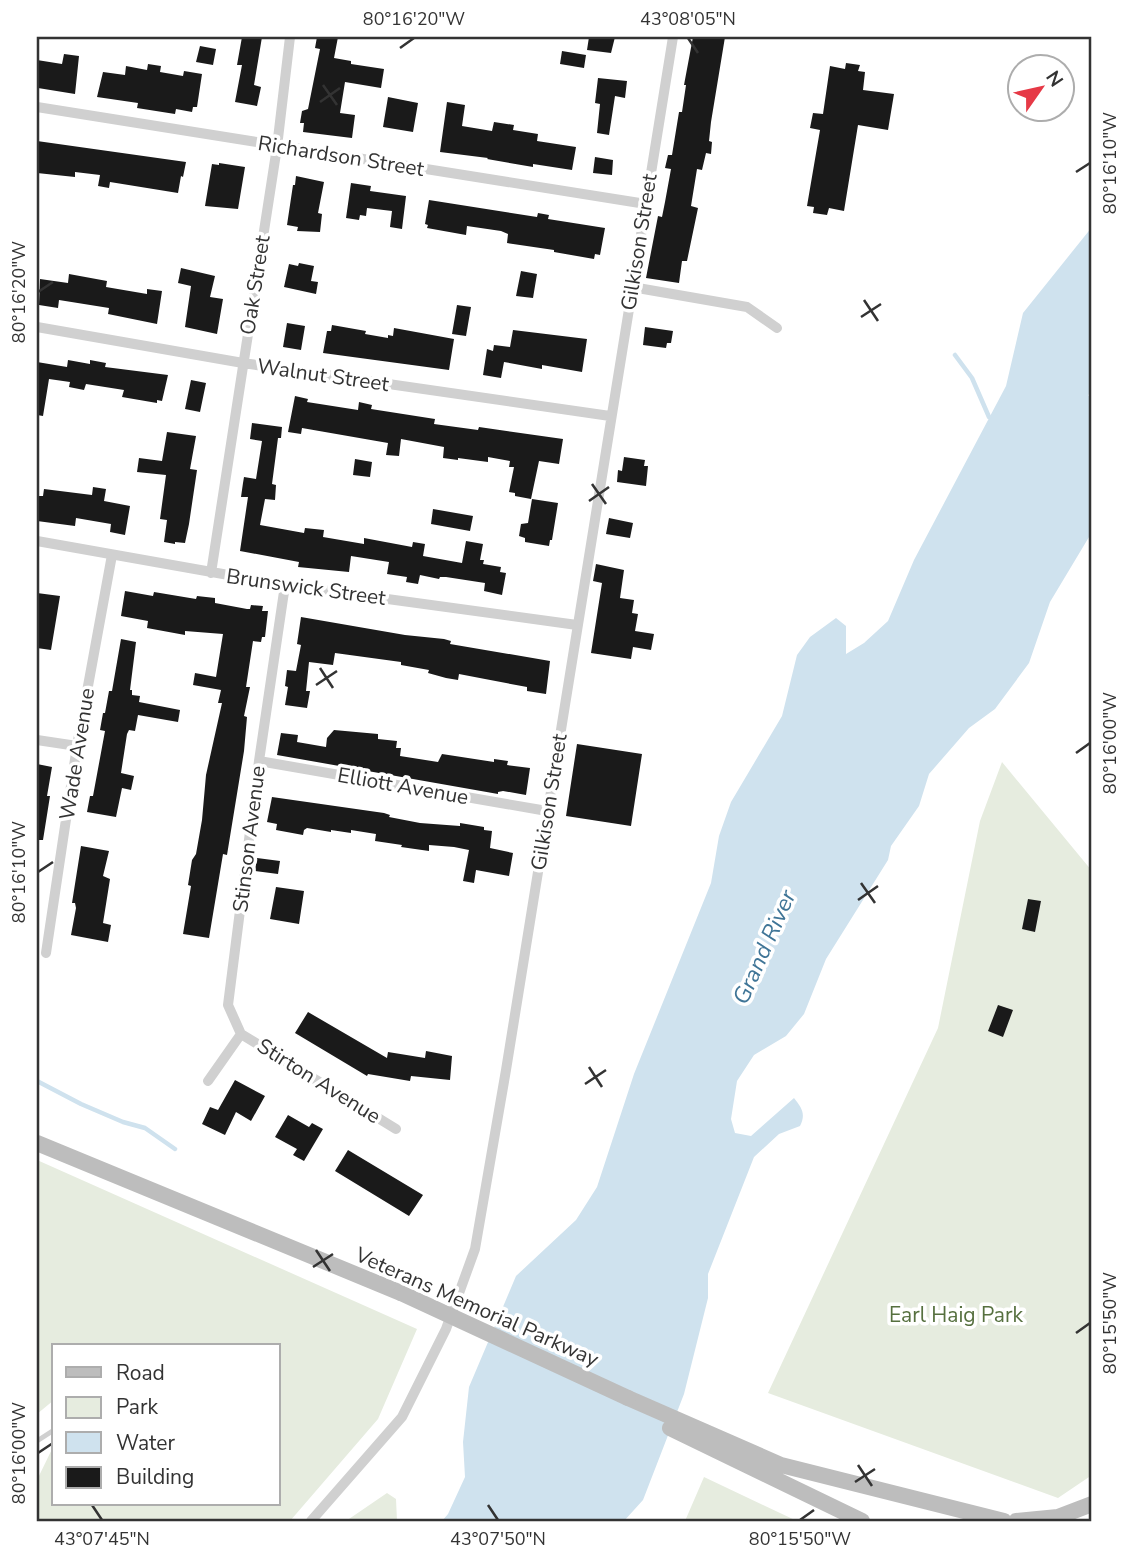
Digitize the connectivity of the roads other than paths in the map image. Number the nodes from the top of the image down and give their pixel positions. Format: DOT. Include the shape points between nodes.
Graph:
graph roads {
  1 [pos="290,37"];
  2 [pos="673,37"];
  3 [pos="37,107"];
  4 [pos="277,147"];
  5 [pos="646,204"];
  6 [pos="632,287"];
  7 [pos="37,327"];
  8 [pos="778,328"];
  9 [pos="243,363"];
  10 [pos="610,416"];
  11 [pos="37,541"];
  12 [pos="112,555"];
  13 [pos="211,573"];
  14 [pos="285,585"];
  15 [pos="577,625"];
  16 [pos="37,740"];
  17 [pos="77,746"];
  18 [pos="259,761"];
  19 [pos="547,811"];
  20 [pos="46,953"];
  21 [pos="242,1034"];
  22 [pos="208,1081"];
  23 [pos="396,1129"];
  24 [pos="37,1143"];
  25 [pos="52,1431"];
  26 [pos="37,1441"];
  27 [pos="778,1472"];
  28 [pos="1092,1504"];
  29 [pos="311,1521"];
  30 [pos="862,1521"];
  31 [pos="1004,1521"];
  32 [pos="1016,1521"];
  1 -- 4 [label="street, Oak Street"];
  2 -- 5 [label="street, Gilkison Street"];
  3 -- 4 [label="street, Richardson Street"];
  4 -- 5 [label="street, Richardson Street"];
  4 -- 9 [label="street, Oak Street"];
  5 -- 6 [label="street, Gilkison Street"];
  6 -- 8 [label="street" via="747,307"];
  6 -- 10 [label="street, Gilkison Street"];
  7 -- 9 [label="street, Walnut Street"];
  9 -- 10 [label="street, Walnut Street"];
  9 -- 13 [label="street, Oak Street"];
  10 -- 15 [label="street, Gilkison Street"];
  11 -- 12 [label="street, Brunswick Street"];
  12 -- 13 [label="street, Brunswick Street"];
  12 -- 17 [label="street, Wade Avenue"];
  13 -- 14 [label="street, Brunswick Street"];
  14 -- 15 [label="street, Brunswick Street"];
  14 -- 18 [label="street, Stinson Avenue"];
  15 -- 19 [label="street, Gilkison Street"];
  16 -- 17 [label="street"];
  17 -- 20 [label="street, Wade Avenue"];
  18 -- 19 [label="street, Elliott Avenue"];
  18 -- 21 [label="street, Stinson Avenue" via="228,1005"];
  19 -- 29 [label="street, Gilkison Street" via="475,1249 446,1329 402,1417"];
  21 -- 22 [label="street"];
  21 -- 23 [label="street, Stirton Avenue"];
  24 -- 27 [label="main road, Veterans Memorial Parkway, bridge" via="401,1293 628,1398 664,1425"];
  25 -- 26 [label="lane"];
  27 -- 30 [label="main road, Veterans Memorial Parkway"];
  27 -- 31 [label="main road"];
  28 -- 32 [label="main road" via="1058,1517"];
}
